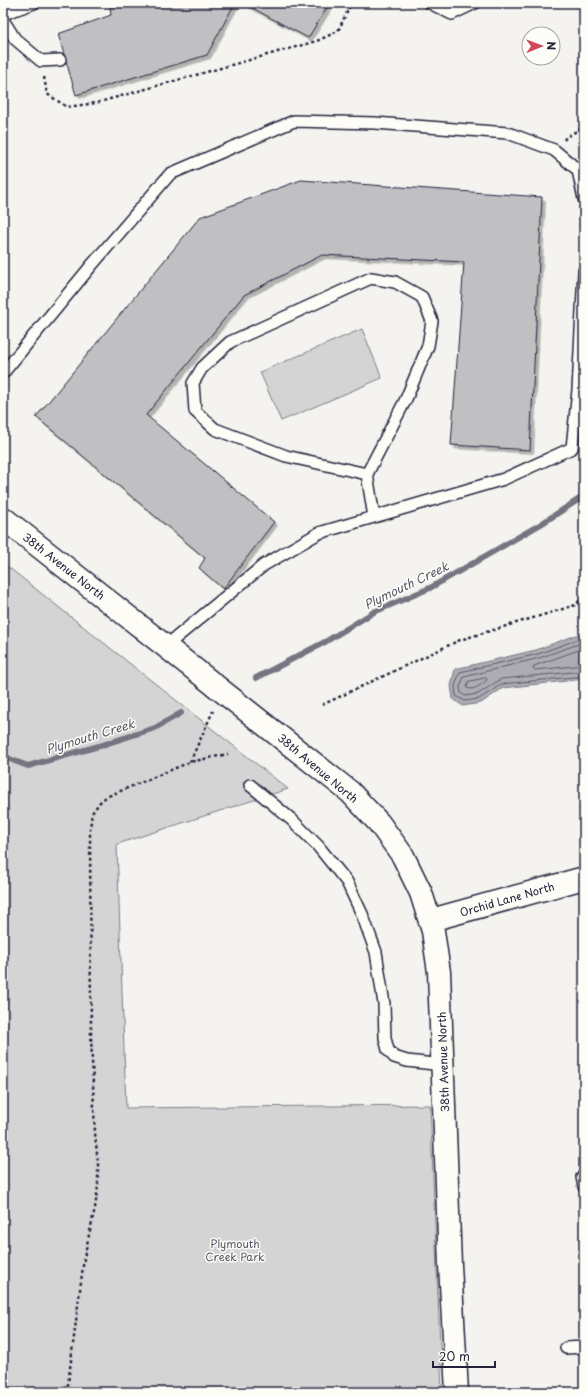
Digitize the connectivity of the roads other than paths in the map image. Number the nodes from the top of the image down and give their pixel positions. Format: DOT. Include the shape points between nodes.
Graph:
graph roads {
  1 [pos="34,3"];
  2 [pos="430,3"];
  3 [pos="475,3"];
  4 [pos="3,14"];
  5 [pos="3,20"];
  6 [pos="60,60"];
  7 [pos="584,198"];
  8 [pos="584,271"];
  9 [pos="3,373"];
  10 [pos="367,474"];
  11 [pos="374,517"];
  12 [pos="3,518"];
  13 [pos="166,646"];
  14 [pos="250,785"];
  15 [pos="584,878"];
  16 [pos="431,920"];
  17 [pos="443,1064"];
  18 [pos="584,1347"];
  19 [pos="566,1348"];
  20 [pos="457,1392"];
  1 -- 4 [label="lane"];
  2 -- 3 [label="lane" via="452,14"];
  5 -- 6 [label="lane" via="15,39 41,61"];
  7 -- 9 [label="lane" via="578,170 554,150 508,133 375,122 294,121 170,174"];
  8 -- 11 [label="lane" via="578,390 572,448 504,479"];
  10 -- 10 [label="lane" via="406,398 428,346 432,321 422,297 395,282 371,278 230,342 202,368 193,383 195,411 215,429 286,456"];
  10 -- 11 [label="lane"];
  11 -- 13 [label="lane" via="319,533 264,565"];
  12 -- 13 [label="street, 38th Avenue North"];
  13 -- 16 [label="street, 38th Avenue North" via="350,792 379,823 403,856 421,892"];
  14 -- 17 [label="lane" via="318,846 346,882 362,914 376,952 388,1050 394,1057 407,1061"];
  15 -- 16 [label="street, Orchid Lane North"];
  16 -- 17 [label="street, 38th Avenue North" via="439,972"];
  17 -- 20 [label="street, 38th Avenue North"];
  18 -- 19 [label="lane"];
}
